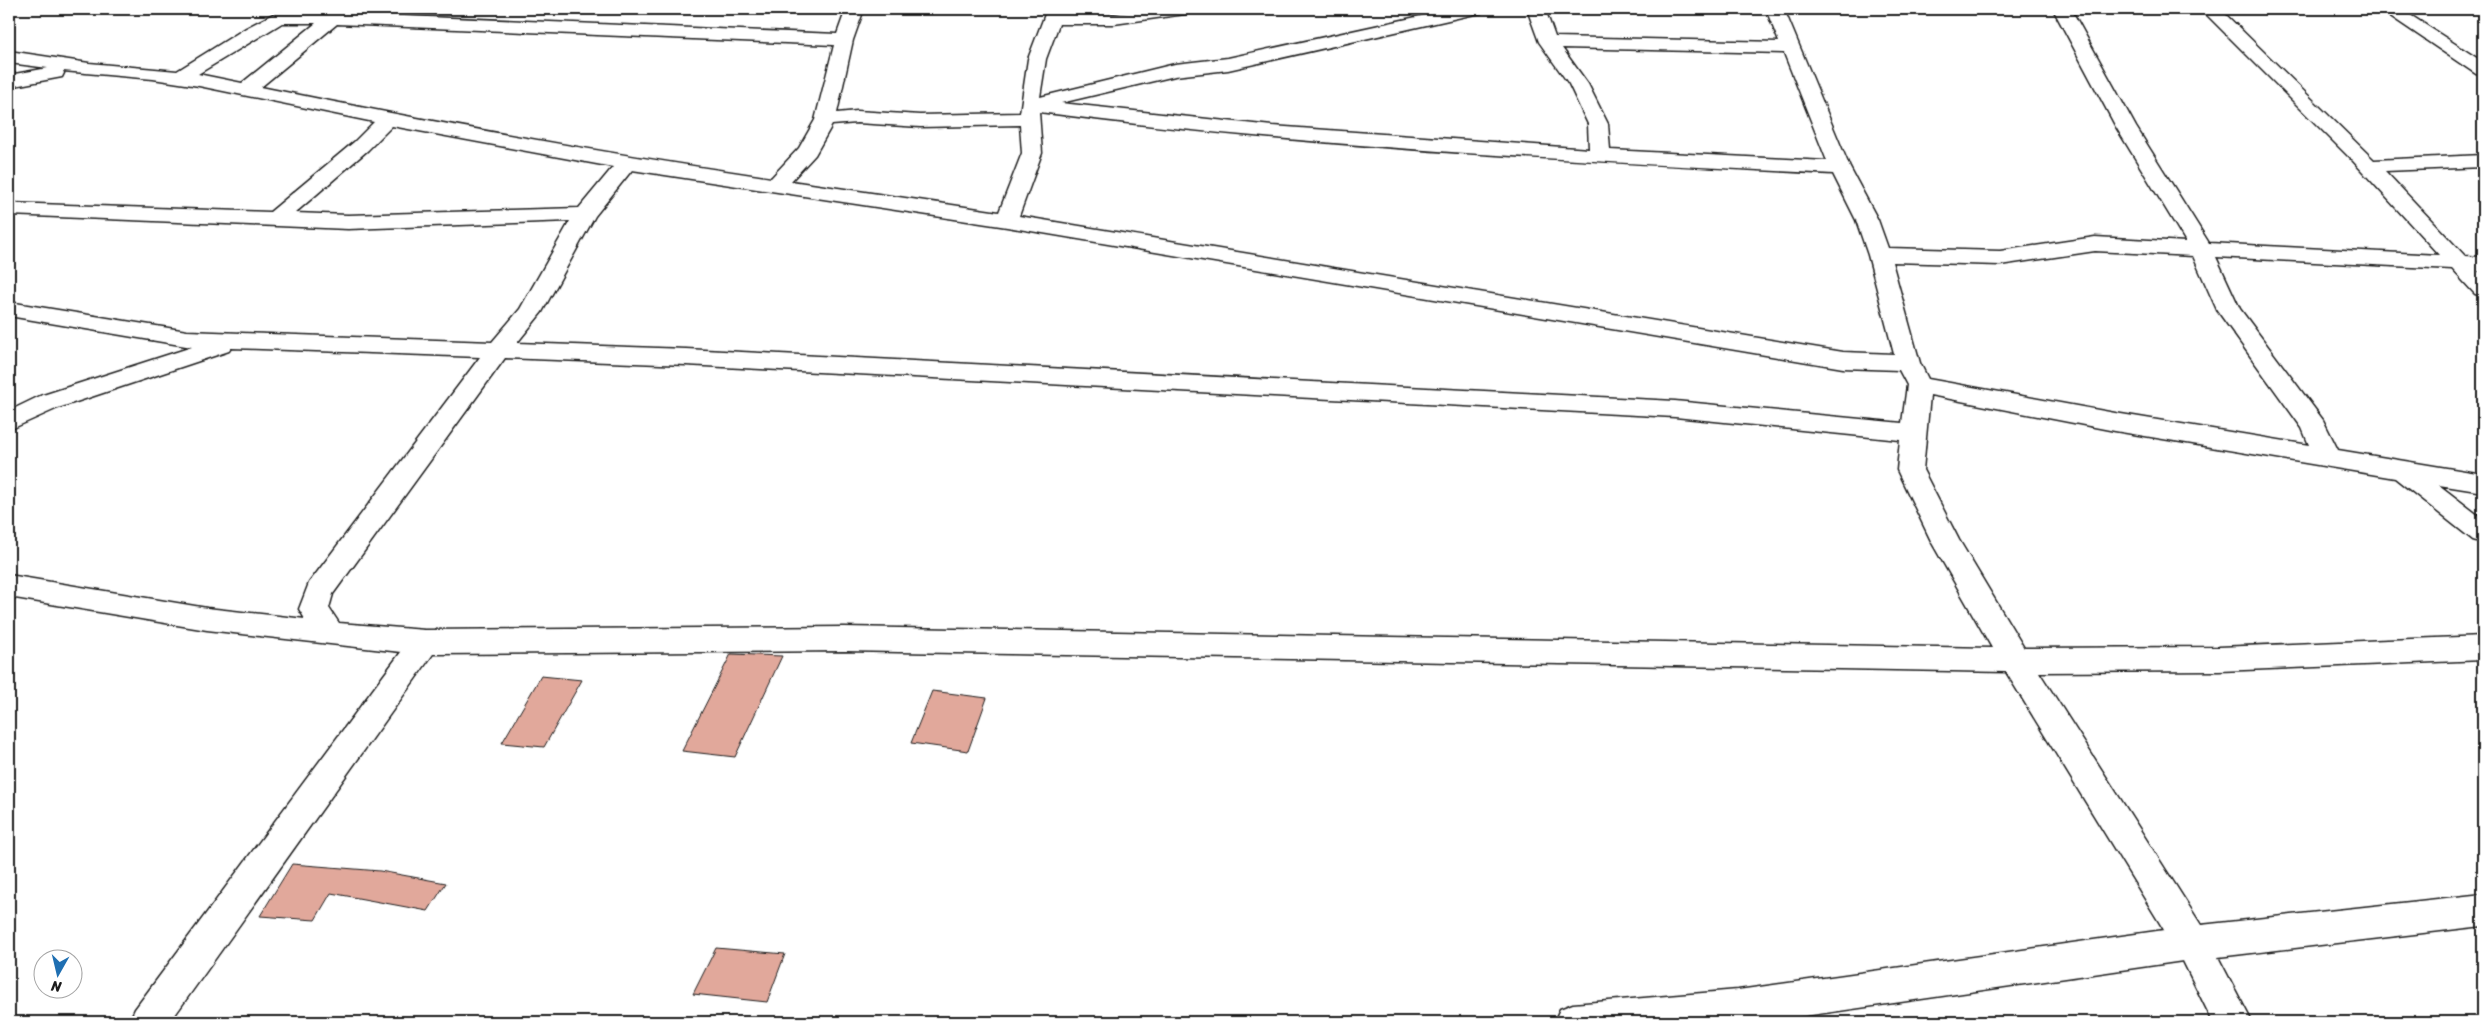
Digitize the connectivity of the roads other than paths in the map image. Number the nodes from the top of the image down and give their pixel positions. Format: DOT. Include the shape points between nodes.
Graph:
graph roads {
  1 [pos="855,9"];
  2 [pos="1185,9"];
  3 [pos="1475,9"];
  4 [pos="1536,9"];
  5 [pos="1775,9"];
  6 [pos="2062,9"];
  7 [pos="2210,9"];
  8 [pos="2389,9"];
  9 [pos="276,13"];
  10 [pos="1054,14"];
  11 [pos="333,18"];
  12 [pos="844,40"];
  13 [pos="1548,42"];
  14 [pos="1790,48"];
  15 [pos="9,57"];
  16 [pos="89,69"];
  17 [pos="2483,70"];
  18 [pos="180,77"];
  19 [pos="9,81"];
  20 [pos="247,89"];
  21 [pos="1029,112"];
  22 [pos="388,119"];
  23 [pos="826,120"];
  24 [pos="1600,156"];
  25 [pos="2483,161"];
  26 [pos="627,163"];
  27 [pos="2368,166"];
  28 [pos="1840,168"];
  29 [pos="777,184"];
  30 [pos="9,209"];
  31 [pos="585,214"];
  32 [pos="274,219"];
  33 [pos="1008,220"];
  34 [pos="2202,250"];
  35 [pos="1879,255"];
  36 [pos="2459,264"];
  37 [pos="2483,264"];
  38 [pos="2483,289"];
  39 [pos="9,309"];
  40 [pos="233,341"];
  41 [pos="498,351"];
  42 [pos="1913,374"];
  43 [pos="9,421"];
  44 [pos="1915,433"];
  45 [pos="2328,458"];
  46 [pos="2403,470"];
  47 [pos="2483,483"];
  48 [pos="2483,533"];
  49 [pos="9,586"];
  50 [pos="330,634"];
  51 [pos="425,642"];
  52 [pos="2483,648"];
  53 [pos="2015,660"];
  54 [pos="2483,910"];
  55 [pos="2192,943"];
  56 [pos="148,1022"];
  57 [pos="1573,1022"];
  58 [pos="2233,1022"];
  1 -- 12 [label="street"];
  2 -- 10 [label="street" via="1114,19"];
  3 -- 21 [label="street" via="1228,64 1175,70"];
  4 -- 13 [label="street"];
  5 -- 14 [label="street"];
  6 -- 34 [label="street" via="2126,127"];
  7 -- 27 [label="street"];
  8 -- 17 [label="street"];
  9 -- 11 [label="street"];
  9 -- 18 [label="street"];
  10 -- 21 [label="street" via="1037,59"];
  11 -- 12 [label="street"];
  11 -- 20 [label="street"];
  12 -- 23 [label="street"];
  13 -- 14 [label="street"];
  13 -- 24 [label="street" via="1578,84 1598,124"];
  14 -- 28 [label="street"];
  15 -- 16 [label="street"];
  16 -- 18 [label="street"];
  16 -- 19 [label="street"];
  18 -- 20 [label="street"];
  20 -- 22 [label="street"];
  21 -- 23 [label="street" via="920,121 857,117"];
  21 -- 24 [label="street"];
  21 -- 33 [label="street" via="1032,153"];
  22 -- 26 [label="street"];
  22 -- 32 [label="street"];
  23 -- 29 [label="street" via="808,150"];
  24 -- 28 [label="street"];
  25 -- 27 [label="street"];
  26 -- 29 [label="street"];
  26 -- 31 [label="street"];
  27 -- 36 [label="street"];
  28 -- 35 [label="street" via="1867,220"];
  29 -- 33 [label="street"];
  30 -- 32 [label="street"];
  31 -- 32 [label="street" via="348,222"];
  31 -- 41 [label="street" via="530,312"];
  33 -- 42 [label="street"];
  34 -- 35 [label="street" via="2095,244 2000,258"];
  34 -- 36 [label="street"];
  34 -- 45 [label="street" via="2229,310 2314,426"];
  35 -- 42 [label="street"];
  36 -- 37 [label="street"];
  36 -- 38 [label="street"];
  39 -- 40 [label="street" via="187,339"];
  40 -- 41 [label="street"];
  40 -- 43 [label="street" via="49,402"];
  41 -- 44 [label="street" via="686,357 1675,409"];
  41 -- 50 [label="street" via="319,592 314,609"];
  42 -- 44 [label="street"];
  42 -- 45 [label="street" via="2115,422"];
  44 -- 53 [label="street" via="1910,470 1946,543"];
  45 -- 46 [label="street"];
  46 -- 47 [label="street"];
  46 -- 48 [label="street"];
  49 -- 50 [label="street" via="207,620"];
  50 -- 51 [label="street"];
  51 -- 53 [label="street" via="844,640"];
  51 -- 56 [label="street"];
  52 -- 53 [label="street" via="2219,659"];
  53 -- 55 [label="street"];
  54 -- 55 [label="street"];
  55 -- 57 [label="street" via="1738,1008"];
  55 -- 58 [label="street"];
}
